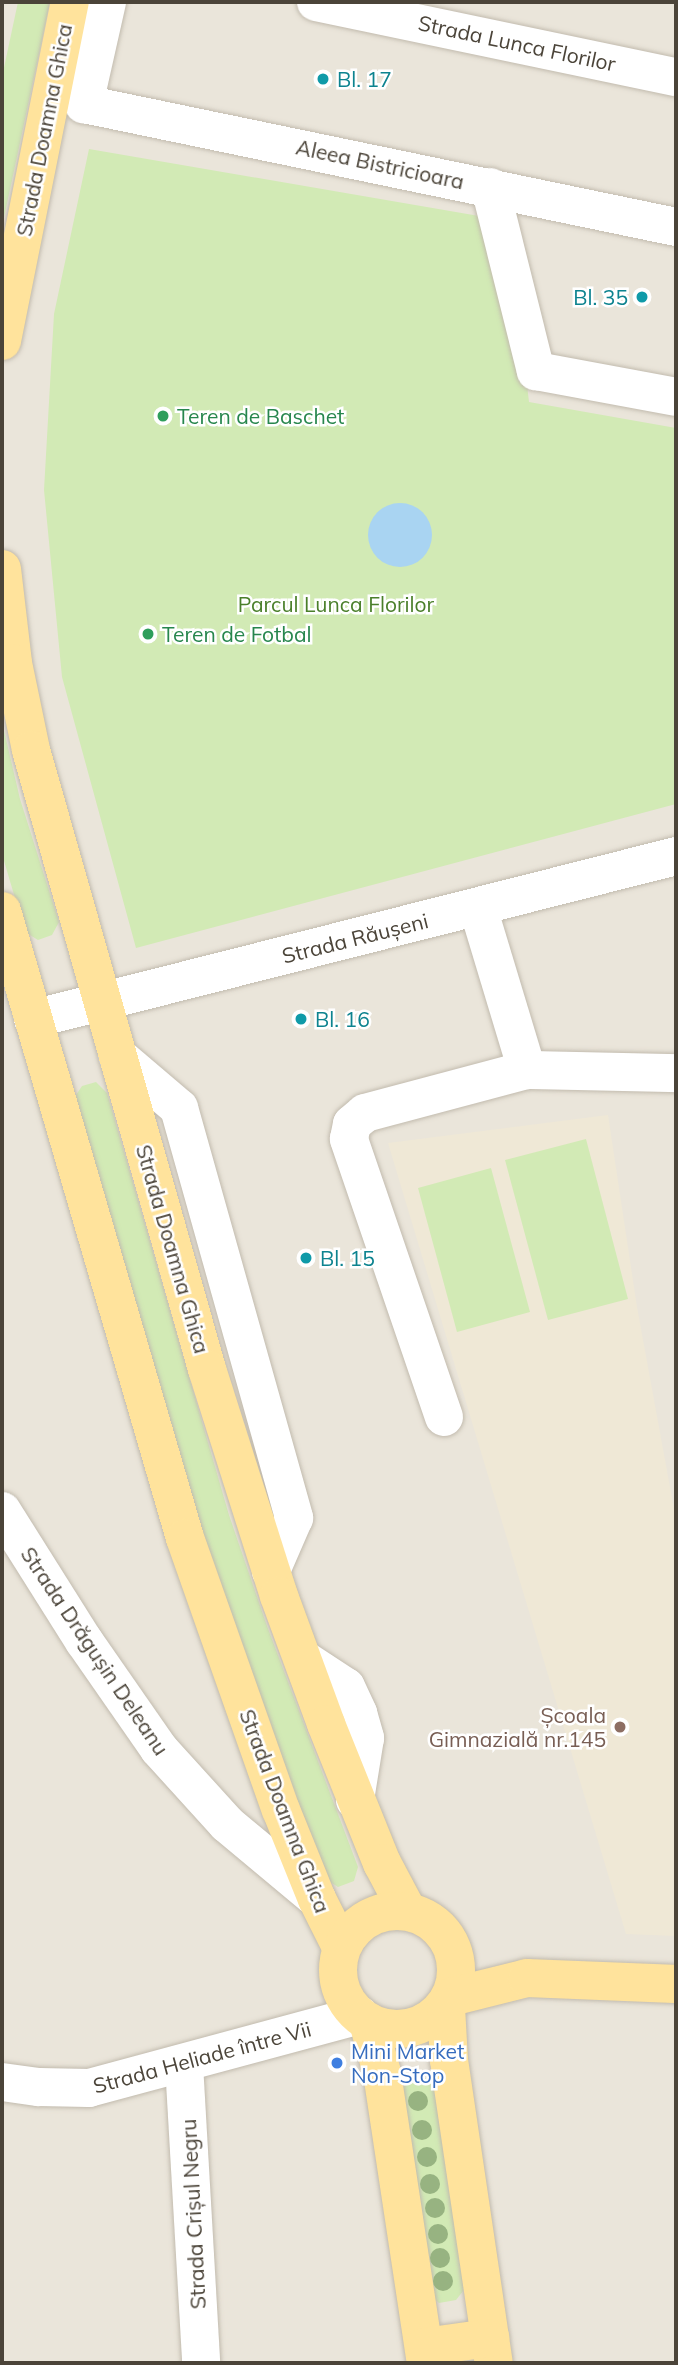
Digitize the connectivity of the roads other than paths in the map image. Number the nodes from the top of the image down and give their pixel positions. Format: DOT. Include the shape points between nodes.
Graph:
graph roads {
  1 [pos="70,2"];
  2 [pos="107,2"];
  3 [pos="316,2"];
  4 [pos="676,77"];
  5 [pos="490,187"];
  6 [pos="676,227"];
  7 [pos="2,341"];
  8 [pos="676,397"];
  9 [pos="2,569"];
  10 [pos="676,856"];
  11 [pos="478,908"];
  12 [pos="2,911"];
  13 [pos="102,1000"];
  14 [pos="33,1019"];
  15 [pos="527,1070"];
  16 [pos="676,1073"];
  17 [pos="444,1417"];
  18 [pos="4,1518"];
  19 [pos="317,1899"];
  20 [pos="407,1910"];
  21 [pos="341,1947"];
  22 [pos="451,1947"];
  23 [pos="527,1978"];
  24 [pos="676,1984"];
  25 [pos="448,2002"];
  26 [pos="363,2019"];
  27 [pos="184,2064"];
  28 [pos="2,2082"];
  29 [pos="492,2351"];
  30 [pos="425,2355"];
  31 [pos="201,2363"];
  1 -- 7 [label="main road, Strada Doamna Ghica"];
  2 -- 5 [label="street, Aleea Bistricioara" via="84,104"];
  3 -- 4 [label="street, Strada Lunca Florilor"];
  5 -- 6 [label="street, Aleea Bistricioara"];
  5 -- 8 [label="street" via="536,371"];
  9 -- 13 [label="main road, Strada Doamna Ghica" via="13,663 31,750"];
  10 -- 11 [label="street, Strada Răușeni"];
  11 -- 13 [label="street, Strada Răușeni"];
  11 -- 15 [label="street"];
  12 -- 14 [label="main road, Strada Doamna Ghica"];
  13 -- 14 [label="street, Strada Răușeni"];
  13 -- 20 [label="main road, Strada Doamna Ghica" via="207,1368 271,1570 355,1800"];
  14 -- 19 [label="main road, Strada Doamna Ghica" via="185,1538 277,1800"];
  15 -- 16 [label="street"];
  15 -- 17 [label="street" via="365,1113 352,1124 349,1139"];
  18 -- 19 [label="street, Strada Drăgușin Deleanu" via="159,1749 228,1824"];
  19 -- 21 [label="main road, Strada Doamna Ghica"];
  20 -- 21 [label="main road, Strada Doamna Ghica" via="368,1917"];
  20 -- 22 [label="main road" via="435,1924"];
  21 -- 26 [label="main road, Strada Doamna Ghica" via="337,1969 341,1990"];
  22 -- 23 [label="main road"];
  22 -- 25 [label="main road" via="455,1972"];
  23 -- 24 [label="main road"];
  23 -- 25 [label="main road"];
  25 -- 26 [label="main road" via="430,2020 409,2028 387,2029"];
  25 -- 29 [label="main road" via="449,2060"];
  26 -- 27 [label="street, Strada Heliade între Vii"];
  26 -- 30 [label="main road, Strada Doamna Ghica" via="382,2073"];
  27 -- 28 [label="street, Strada Heliade între Vii" via="89,2088"];
  27 -- 31 [label="street, Strada Crișul Negru"];
  29 -- 30 [label="main road"];
}
